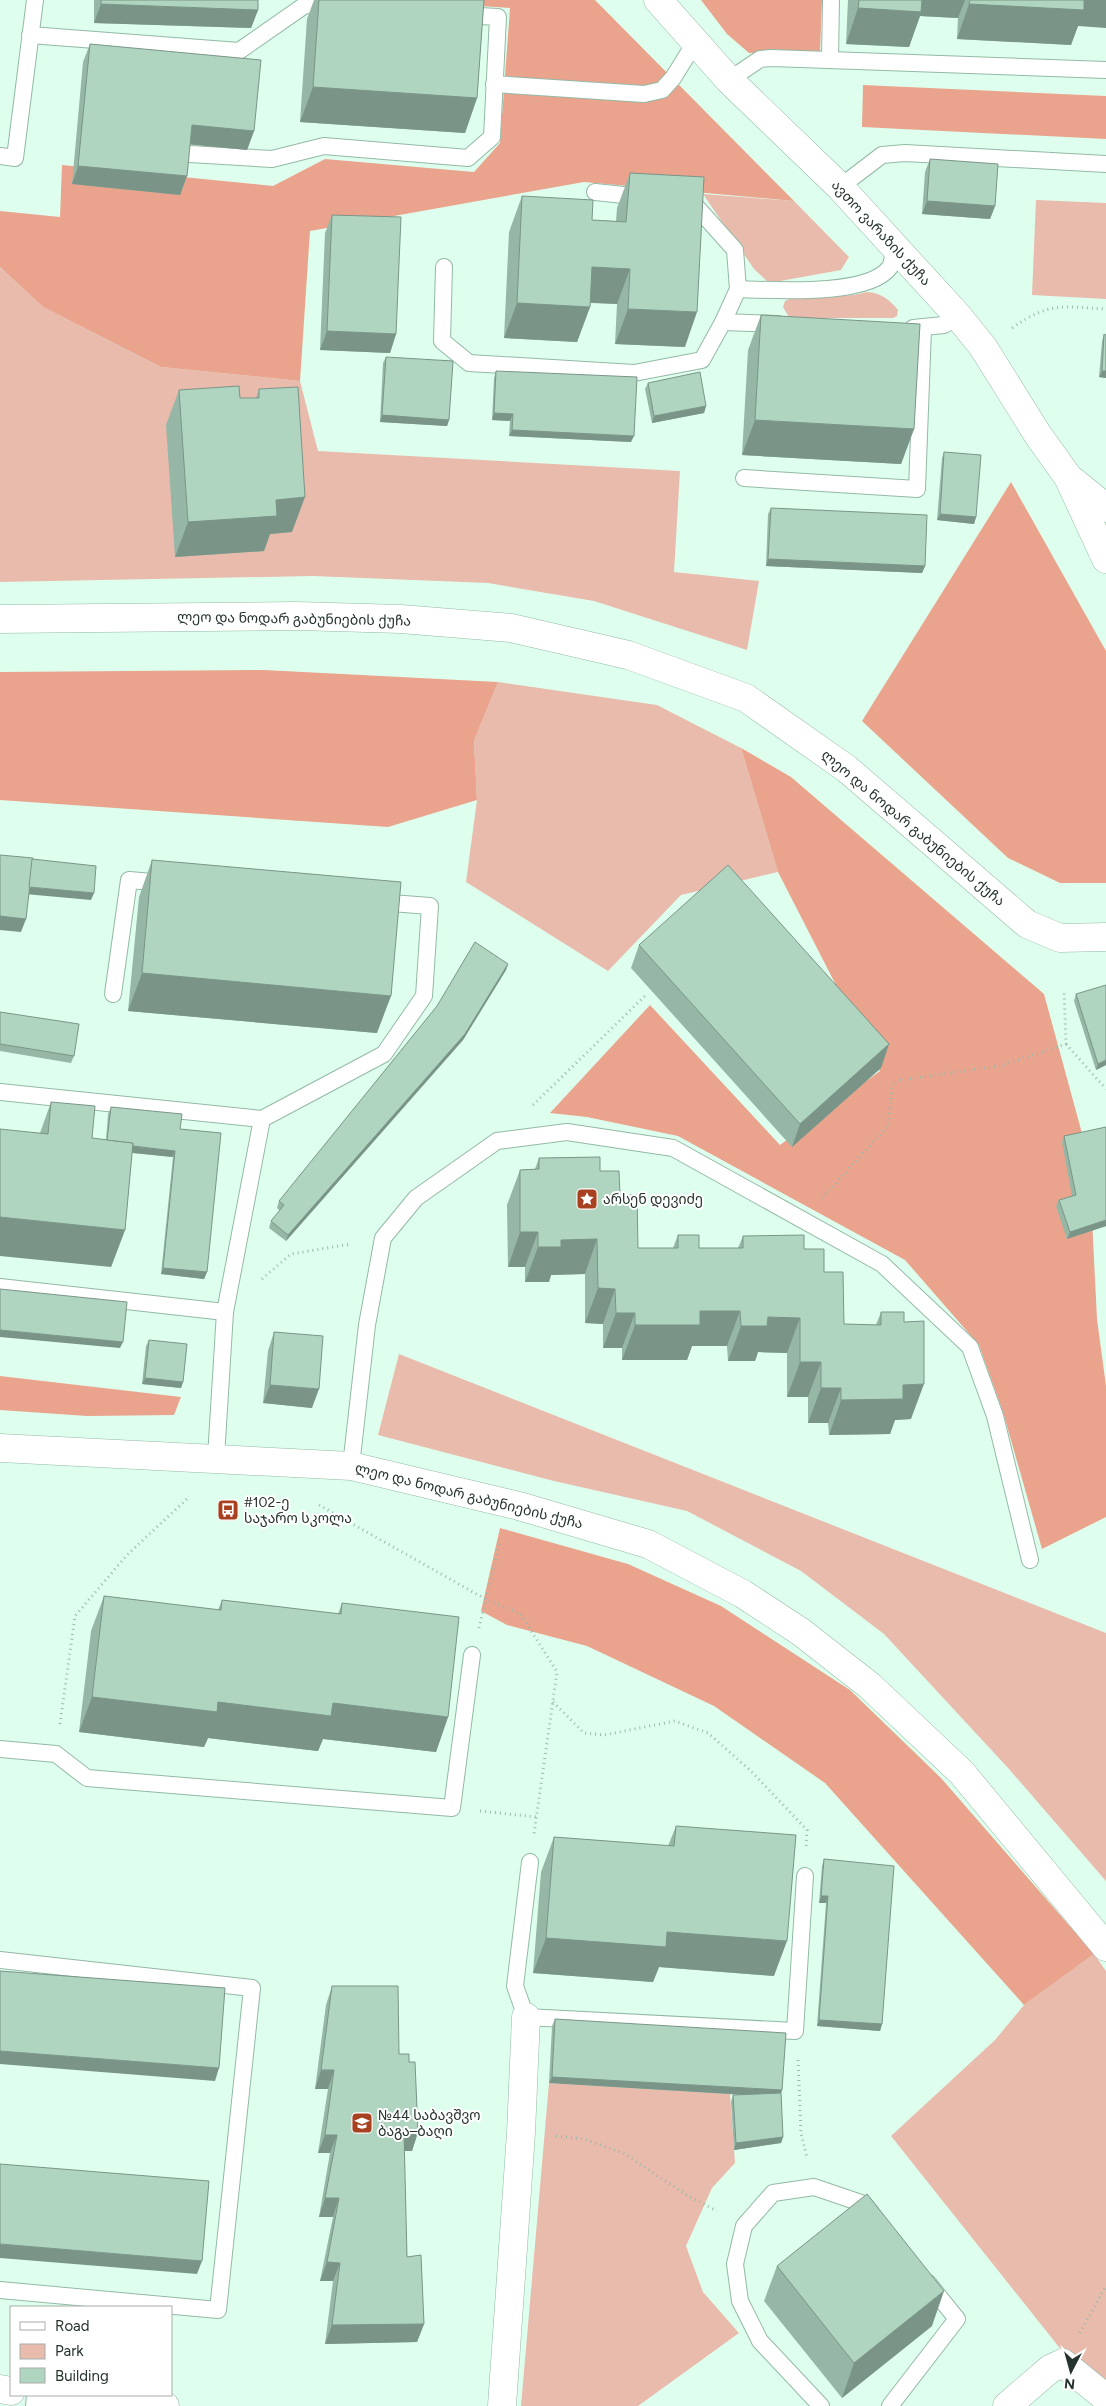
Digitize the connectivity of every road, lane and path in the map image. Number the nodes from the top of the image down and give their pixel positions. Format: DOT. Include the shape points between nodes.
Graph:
graph roads {
  1 [pos="35,0"];
  2 [pos="831,0"];
  3 [pos="663,4"];
  4 [pos="353,8"];
  5 [pos="450,14"];
  6 [pos="30,36"];
  7 [pos="696,42"];
  8 [pos="830,60"];
  9 [pos="1106,70"];
  10 [pos="729,80"];
  11 [pos="494,84"];
  12 [pos="190,154"];
  13 [pos="0,156"];
  14 [pos="1106,164"];
  15 [pos="840,187"];
  16 [pos="595,192"];
  17 [pos="654,199"];
  18 [pos="674,201"];
  19 [pos="894,248"];
  20 [pos="444,267"];
  21 [pos="738,289"];
  22 [pos="1106,309"];
  23 [pos="958,316"];
  24 [pos="723,322"];
  25 [pos="790,324"];
  26 [pos="895,328"];
  27 [pos="923,329"];
  28 [pos="983,347"];
  29 [pos="1068,477"];
  30 [pos="744,478"];
  31 [pos="1105,506"];
  32 [pos="1106,559"];
  33 [pos="0,619"];
  34 [pos="178,884"];
  35 [pos="362,900"];
  36 [pos="1102,936"];
  37 [pos="1064,990"];
  38 [pos="113,994"];
  39 [pos="647,994"];
  40 [pos="1066,1044"];
  41 [pos="1106,1089"];
  42 [pos="0,1092"];
  43 [pos="262,1119"];
  44 [pos="497,1141"];
  45 [pos="803,1220"];
  46 [pos="384,1238"];
  47 [pos="291,1254"];
  48 [pos="0,1287"];
  49 [pos="225,1312"];
  50 [pos="0,1448"];
  51 [pos="216,1457"];
  52 [pos="351,1466"];
  53 [pos="189,1496"];
  54 [pos="500,1541"];
  55 [pos="1030,1560"];
  56 [pos="487,1600"];
  57 [pos="472,1655"];
  58 [pos="553,1702"];
  59 [pos="0,1749"];
  60 [pos="56,1754"];
  61 [pos="452,1808"];
  62 [pos="537,1817"];
  63 [pos="530,1862"];
  64 [pos="805,1876"];
  65 [pos="1106,1947"];
  66 [pos="0,1960"];
  67 [pos="526,2017"];
  68 [pos="795,2031"];
  69 [pos="520,2133"];
  70 [pos="814,2188"];
  71 [pos="744,2226"];
  72 [pos="882,2227"];
  73 [pos="920,2273"];
  74 [pos="1106,2286"];
  75 [pos="0,2290"];
  76 [pos="1063,2364"];
  77 [pos="56,2396"];
  78 [pos="1106,2398"];
  79 [pos="108,2403"];
  80 [pos="165,2406"];
  81 [pos="502,2406"];
  82 [pos="821,2406"];
  83 [pos="890,2406"];
  84 [pos="1007,2406"];
  1 -- 6 [label="lane"];
  2 -- 8 [label="lane"];
  3 -- 7 [label="street, ავთო ვარაზის ქუჩა"];
  4 -- 6 [label="lane" via="305,4 239,51"];
  5 -- 11 [label="lane" via="498,17"];
  6 -- 13 [label="lane" via="15,158"];
  7 -- 10 [label="street, ავთო ვარაზის ქუჩა"];
  7 -- 11 [label="lane" via="662,90 644,94"];
  8 -- 9 [label="lane"];
  8 -- 10 [label="lane" via="760,59"];
  10 -- 15 [label="street, ავთო ვარაზის ქუჩა"];
  11 -- 12 [label="lane" via="492,137 468,158 324,146 272,159"];
  14 -- 15 [label="lane" via="905,153 882,155"];
  15 -- 19 [label="street, ავთო ვარაზის ქუჩა"];
  16 -- 17 [label="lane"];
  18 -- 21 [label="lane" via="694,204 735,250"];
  19 -- 21 [label="lane" via="891,266 876,278 840,288 797,291"];
  19 -- 23 [label="street, ავთო ვარაზის ქუჩა"];
  20 -- 24 [label="lane" via="442,341 469,363 634,373 702,360"];
  21 -- 24 [label="lane"];
  22 -- 28 [label="path" via="1054,307 1042,310"];
  23 -- 27 [label="lane" via="944,325"];
  23 -- 28 [label="street, ავთო ვარაზის ქუჩა"];
  24 -- 25 [label="lane"];
  26 -- 27 [label="lane"];
  27 -- 30 [label="lane" via="917,489"];
  28 -- 29 [label="street, ავთო ვარაზის ქუჩა" via="1038,436"];
  29 -- 31 [label="street, ავთო ვარაზის ქუჩა"];
  29 -- 32 [label="street, ავთო ვარაზის ქუჩა"];
  33 -- 36 [label="street, ლეო და ნოდარ გაბუნიების ქუჩა" via="297,616 401,619 511,628 628,655 746,698 847,768 1027,924 1060,938"];
  34 -- 38 [label="lane" via="129,880"];
  35 -- 43 [label="lane" via="430,906 424,996 384,1054"];
  37 -- 40 [label="path"];
  39 -- 44 [label="path"];
  40 -- 41 [label="path"];
  40 -- 45 [label="path" via="999,1066 893,1081 888,1126"];
  42 -- 43 [label="lane"];
  43 -- 49 [label="lane"];
  44 -- 45 [label="lane" via="567,1132 673,1148"];
  44 -- 46 [label="lane" via="416,1198"];
  45 -- 55 [label="lane" via="882,1264 970,1347 995,1416"];
  46 -- 47 [label="path"];
  46 -- 52 [label="lane" via="364,1340"];
  48 -- 49 [label="lane"];
  49 -- 51 [label="lane"];
  50 -- 51 [label="street, ლეო და ნოდარ გაბუნიების ქუჩა"];
  51 -- 52 [label="street, ლეო და ნოდარ გაბუნიების ქუჩა"];
  52 -- 65 [label="street, ლეო და ნოდარ გაბუნიების ქუჩა" via="518,1506 648,1544 743,1594 801,1632 870,1686 962,1773"];
  53 -- 60 [label="path" via="127,1555 75,1616"];
  54 -- 56 [label="path"];
  57 -- 61 [label="lane"];
  58 -- 64 [label="path" via="584,1733 604,1734 674,1721 708,1733 751,1771 807,1830"];
  59 -- 60 [label="lane"];
  60 -- 61 [label="lane" via="87,1778"];
  61 -- 62 [label="path"];
  63 -- 67 [label="lane" via="515,1986"];
  64 -- 68 [label="lane"];
  66 -- 75 [label="lane" via="252,1988 218,2310"];
  67 -- 68 [label="lane"];
  67 -- 69 [label="street"];
  68 -- 70 [label="path" via="800,2077 800,2133"];
  69 -- 71 [label="path" via="584,2139 623,2153 690,2197"];
  69 -- 81 [label="street"];
  70 -- 71 [label="lane" via="773,2193"];
  70 -- 72 [label="lane" via="864,2204"];
  71 -- 82 [label="lane" via="735,2264 740,2301 760,2341"];
  73 -- 83 [label="lane" via="956,2319"];
  74 -- 76 [label="path"];
  76 -- 78 [label="street"];
  76 -- 84 [label="street" via="1050,2369"];
  77 -- 79 [label="street"];
  79 -- 80 [label="street"];
}
